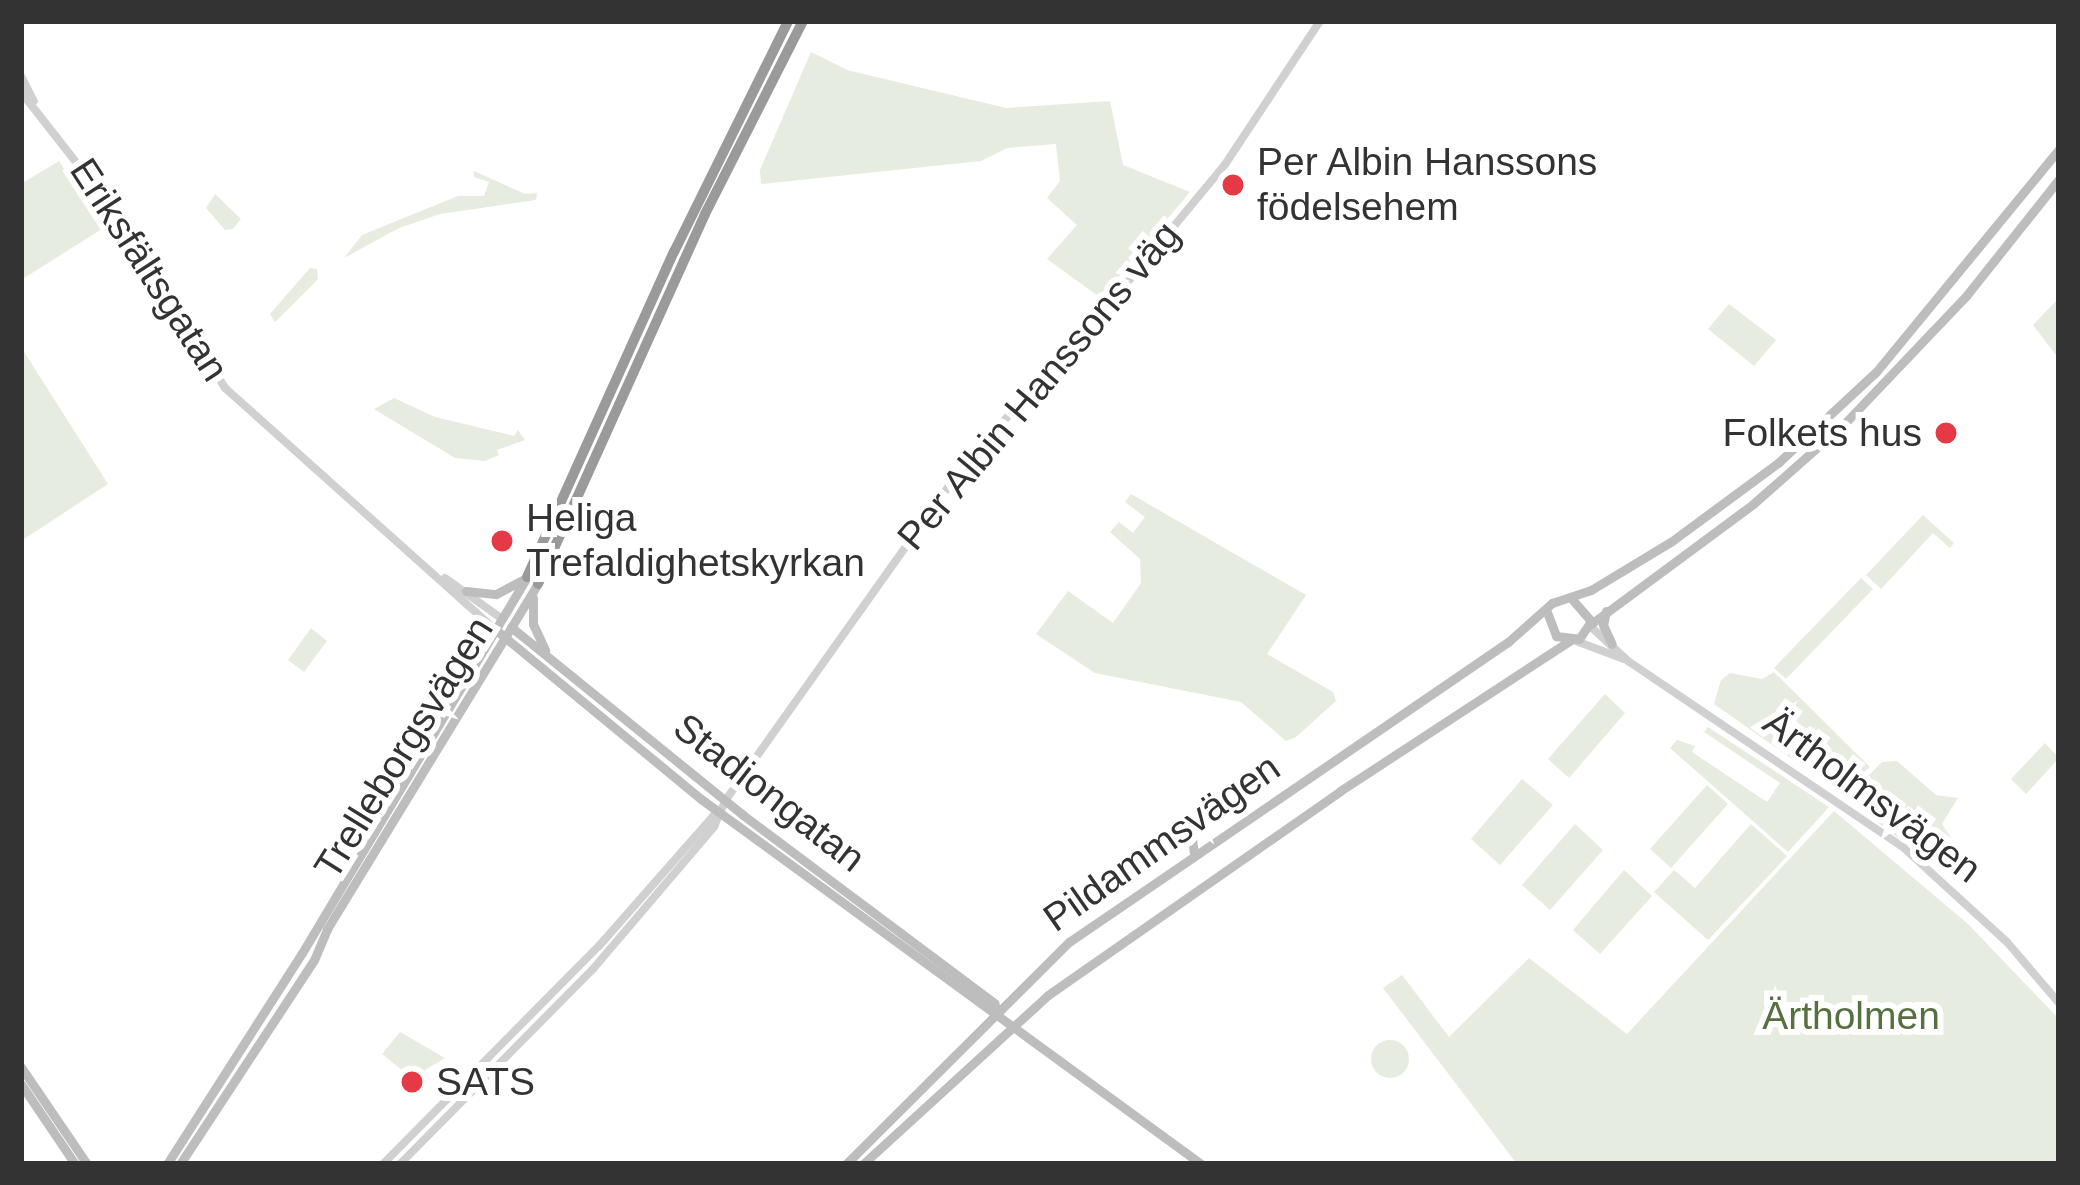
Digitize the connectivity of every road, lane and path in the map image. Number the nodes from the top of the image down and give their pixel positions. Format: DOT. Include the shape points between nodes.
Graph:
graph roads {
  1 [pos="788,21"];
  2 [pos="802,21"];
  3 [pos="1320,21"];
  4 [pos="21,76"];
  5 [pos="21,92"];
  6 [pos="34,102"];
  7 [pos="2059,149"];
  8 [pos="2059,179"];
  9 [pos="435,572"];
  10 [pos="533,584"];
  11 [pos="466,591"];
  12 [pos="1571,599"];
  13 [pos="1608,607"];
  14 [pos="1547,612"];
  15 [pos="502,619"];
  16 [pos="1591,625"];
  17 [pos="496,630"];
  18 [pos="510,634"];
  19 [pos="1573,640"];
  20 [pos="1612,644"];
  21 [pos="551,659"];
  22 [pos="1628,661"];
  23 [pos="725,801"];
  24 [pos="718,812"];
  25 [pos="1190,825"];
  26 [pos="1193,852"];
  27 [pos="1016,992"];
  28 [pos="986,997"];
  29 [pos="2059,1003"];
  30 [pos="998,1014"];
  31 [pos="1012,1026"];
  32 [pos="21,1067"];
  33 [pos="21,1084"];
  34 [pos="75,1164"];
  35 [pos="87,1164"];
  36 [pos="167,1164"];
  37 [pos="180,1164"];
  38 [pos="383,1164"];
  39 [pos="400,1164"];
  40 [pos="846,1164"];
  41 [pos="863,1164"];
  42 [pos="1201,1164"];
  1 -- 10 [label="highway, Trelleborgsvägen" via="674,252"];
  2 -- 10 [label="highway, Trelleborgsvägen"];
  3 -- 23 [label="street, Per Albin Hanssons väg" via="1226,163 966,462"];
  4 -- 6 [label="street, Eriksfältsgatan"];
  5 -- 6 [label="street, Eriksfältsgatan"];
  6 -- 9 [label="street, Eriksfältsgatan" via="225,388"];
  7 -- 12 [label="main road" via="1876,372 1780,462 1687,532"];
  8 -- 13 [label="main road" via="1893,376 1754,504"];
  9 -- 11 [label="street, Eriksfältsgatan"];
  9 -- 17 [label="street, Eriksfältsgatan"];
  10 -- 11 [label="main road" via="496,594"];
  10 -- 15 [label="main road, Trelleborgsvägen"];
  10 -- 18 [label="main road, Trelleborgsvägen"];
  10 -- 21 [label="main road" via="533,624"];
  11 -- 15 [label="street, Eriksfältsgatan"];
  12 -- 14 [label="main road"];
  12 -- 16 [label="main road, Ärtholmsvägen"];
  13 -- 16 [label="main road"];
  13 -- 20 [label="main road" via="1603,625"];
  14 -- 19 [label="main road, Ärtholmsvägen" via="1551,630"];
  14 -- 26 [label="main road, Pildammsvägen"];
  15 -- 17 [label="main road, Trelleborgsvägen"];
  15 -- 18 [label="main road, Stadiongatan"];
  16 -- 19 [label="main road"];
  16 -- 20 [label="street, Ärtholmsvägen"];
  17 -- 18 [label="main road, Stadiongatan"];
  17 -- 36 [label="main road, Trelleborgsvägen"];
  18 -- 21 [label="main road, Stadiongatan"];
  18 -- 24 [label="main road, Stadiongatan"];
  18 -- 37 [label="main road, Trelleborgsvägen"];
  19 -- 22 [label="street, Ärtholmsvägen"];
  19 -- 31 [label="main road, Pildammsvägen" via="1340,791"];
  20 -- 22 [label="street, Ärtholmsvägen"];
  21 -- 23 [label="main road, Stadiongatan"];
  22 -- 29 [label="street, Ärtholmsvägen" via="1855,811 2007,942"];
  23 -- 24 [label="street, Per Albin Hanssons väg"];
  23 -- 28 [label="main road, Stadiongatan"];
  24 -- 30 [label="main road, Stadiongatan"];
  24 -- 38 [label="street, Per Albin Hanssons väg" via="599,946"];
  24 -- 39 [label="street, Per Albin Hanssons väg" via="715,827 593,969"];
  25 -- 26 [label="main road"];
  26 -- 27 [label="main road, Pildammsvägen"];
  27 -- 28 [label="main road"];
  27 -- 30 [label="main road, Pildammsvägen"];
  28 -- 30 [label="main road, Stadiongatan"];
  30 -- 31 [label="main road, Stadiongatan"];
  30 -- 40 [label="main road, Pildammsvägen"];
  31 -- 41 [label="main road, Pildammsvägen"];
  31 -- 42 [label="main road, Stadiongatan"];
  32 -- 35 [label="main road"];
  33 -- 34 [label="main road"];
}
